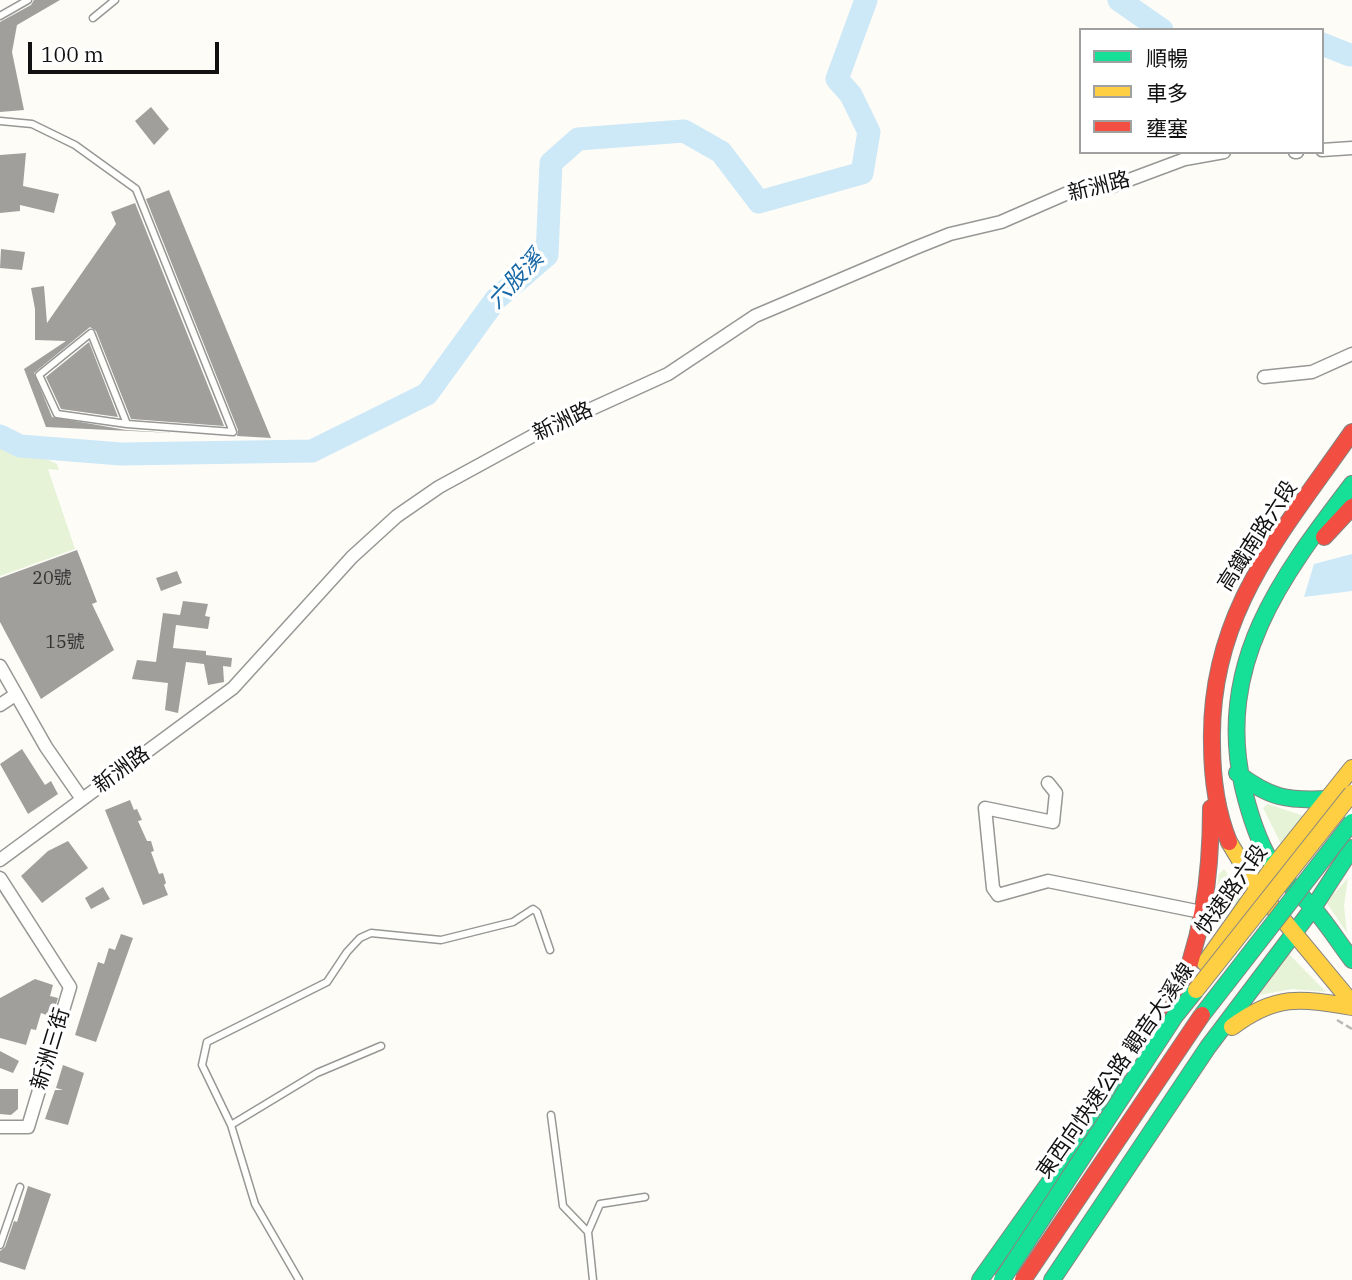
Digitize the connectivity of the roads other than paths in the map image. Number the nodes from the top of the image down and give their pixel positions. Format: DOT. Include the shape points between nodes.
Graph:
graph roads {
  1 [pos="28,0"];
  2 [pos="116,0"];
  3 [pos="0,16"];
  4 [pos="93,18"];
  5 [pos="0,121"];
  6 [pos="1352,148"];
  7 [pos="1324,150"];
  8 [pos="1213,154"];
  9 [pos="1352,354"];
  10 [pos="1264,377"];
  11 [pos="127,424"];
  12 [pos="1352,432"];
  13 [pos="1352,484"];
  14 [pos="1352,507"];
  15 [pos="1280,582"];
  16 [pos="0,666"];
  17 [pos="15,695"];
  18 [pos="0,705"];
  19 [pos="1210,738"];
  20 [pos="1352,768"];
  21 [pos="1237,772"];
  22 [pos="1048,783"];
  23 [pos="1352,793"];
  24 [pos="82,799"];
  25 [pos="1327,799"];
  26 [pos="1352,822"];
  27 [pos="1352,848"];
  28 [pos="0,860"];
  29 [pos="1273,867"];
  30 [pos="0,878"];
  31 [pos="1257,890"];
  32 [pos="1313,908"];
  33 [pos="1206,913"];
  34 [pos="1295,931"];
  35 [pos="550,950"];
  36 [pos="1352,960"];
  37 [pos="1352,1005"];
  38 [pos="1172,1009"];
  39 [pos="381,1045"];
  40 [pos="1208,1047"];
  41 [pos="551,1115"];
  42 [pos="231,1125"];
  43 [pos="0,1127"];
  44 [pos="20,1186"];
  45 [pos="645,1197"];
  46 [pos="588,1231"];
  47 [pos="0,1245"];
  48 [pos="299,1280"];
  49 [pos="593,1280"];
  50 [pos="980,1280"];
  51 [pos="1002,1280"];
  52 [pos="1023,1280"];
  53 [pos="1052,1280"];
  1 -- 3 [label="lane"];
  2 -- 4 [label="lane"];
  5 -- 11 [label="lane" via="32,124 75,145 136,190 233,432"];
  6 -- 7 [label="street"];
  8 -- 24 [label="street, 新洲路" via="1185,159 1110,187 1070,192 1001,222 950,234 767,311 668,374 536,434 439,487 397,516 352,557 233,688"];
  9 -- 10 [label="street" via="1312,372"];
  11 -- 11 [label="lane" via="91,333 39,375 57,414"];
  12 -- 19 [label="main road, 高鐵南路六段" via="1251,578 1236,608 1222,641 1212,687"];
  13 -- 15 [label="main road, 高鐵南路六段"];
  14 -- 15 [label="main road, 高鐵南路六段"];
  15 -- 21 [label="main road, 高鐵南路六段" via="1260,617 1238,691 1232,737"];
  16 -- 17 [label="street"];
  17 -- 18 [label="street"];
  17 -- 24 [label="street"];
  19 -- 31 [label="main road, 高鐵南路六段" via="1217,815"];
  19 -- 33 [label="main road" via="1211,871"];
  20 -- 25 [label="main road, 快速路六段"];
  21 -- 25 [label="main road" via="1266,795 1293,801"];
  21 -- 29 [label="main road, 高鐵南路六段"];
  22 -- 33 [label="street" via="1056,793 1053,822 985,808 993,888 998,895 1048,881"];
  23 -- 51 [label="main road, 東西向快速公路 觀音大溪線, bridge" via="1175,1016"];
  24 -- 28 [label="street, 新洲路"];
  25 -- 29 [label="main road, 快速路六段"];
  26 -- 52 [label="main road, 東西向快速公路 觀音大溪線, bridge" via="1192,1027"];
  27 -- 32 [label="main road"];
  29 -- 31 [label="main road, 快速路六段"];
  29 -- 32 [label="main road, 高鐵南路六段"];
  30 -- 43 [label="street, 新洲三街" via="70,988 28,1127"];
  31 -- 34 [label="main road, 高鐵南路六段"];
  31 -- 38 [label="main road, 快速路六段"];
  32 -- 34 [label="main road"];
  32 -- 36 [label="main road, 高鐵南路六段"];
  33 -- 38 [label="main road" via="1188,978"];
  34 -- 37 [label="main road, 高鐵南路六段"];
  34 -- 40 [label="main road"];
  35 -- 42 [label="lane" via="533,909 513,922 441,940 371,933 360,938 327,982 207,1042 202,1066"];
  37 -- 40 [label="main road" via="1276,1000 1254,1009"];
  38 -- 50 [label="main road, 快速路六段"];
  39 -- 42 [label="lane" via="317,1073"];
  40 -- 53 [label="main road"];
  41 -- 46 [label="lane" via="562,1206"];
  42 -- 48 [label="lane" via="255,1204"];
  44 -- 47 [label="lane"];
  45 -- 46 [label="lane" via="600,1204"];
  46 -- 49 [label="lane"];
}
